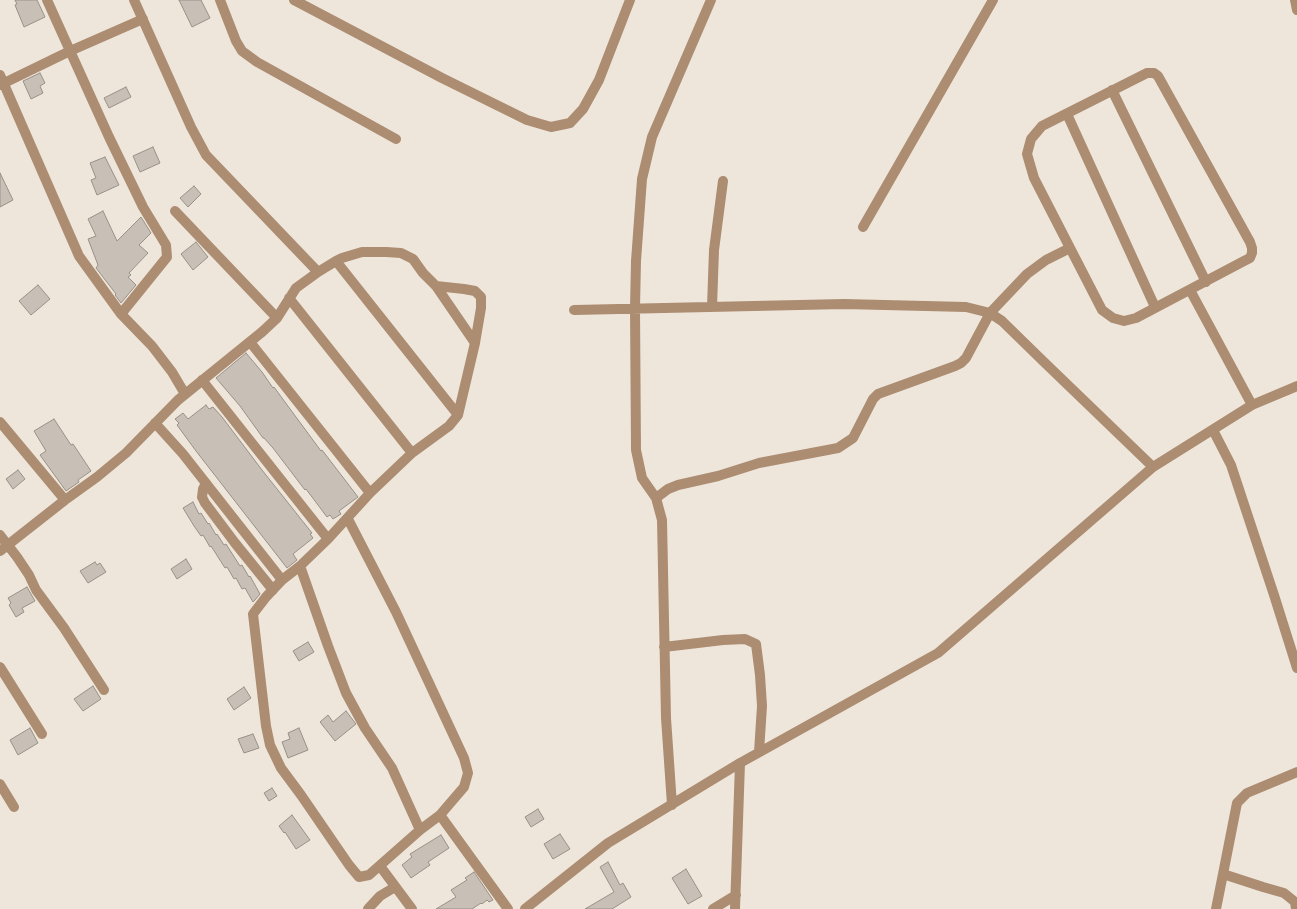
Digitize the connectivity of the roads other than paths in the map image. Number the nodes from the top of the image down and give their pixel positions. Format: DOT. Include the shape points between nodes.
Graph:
graph roads {
  1 [pos="47,0"];
  2 [pos="134,0"];
  3 [pos="220,0"];
  4 [pos="294,0"];
  5 [pos="630,0"];
  6 [pos="711,0"];
  7 [pos="993,0"];
  8 [pos="1295,0"];
  9 [pos="1297,10"];
  10 [pos="143,19"];
  11 [pos="70,51"];
  12 [pos="1,81"];
  13 [pos="1112,90"];
  14 [pos="1067,114"];
  15 [pos="396,139"];
  16 [pos="723,181"];
  17 [pos="175,211"];
  18 [pos="863,227"];
  19 [pos="1070,248"];
  20 [pos="336,261"];
  21 [pos="318,272"];
  22 [pos="1206,282"];
  23 [pos="436,286"];
  24 [pos="1190,290"];
  25 [pos="289,298"];
  26 [pos="712,307"];
  27 [pos="1155,307"];
  28 [pos="635,308"];
  29 [pos="574,310"];
  30 [pos="990,313"];
  31 [pos="121,314"];
  32 [pos="277,318"];
  33 [pos="250,342"];
  34 [pos="475,344"];
  35 [pos="202,380"];
  36 [pos="1297,386"];
  37 [pos="185,394"];
  38 [pos="1252,405"];
  39 [pos="458,415"];
  40 [pos="0,422"];
  41 [pos="156,423"];
  42 [pos="1213,430"];
  43 [pos="412,453"];
  44 [pos="1153,467"];
  45 [pos="206,483"];
  46 [pos="370,493"];
  47 [pos="656,498"];
  48 [pos="65,500"];
  49 [pos="348,518"];
  50 [pos="0,535"];
  51 [pos="328,539"];
  52 [pos="4,548"];
  53 [pos="300,566"];
  54 [pos="282,580"];
  55 [pos="272,590"];
  56 [pos="664,647"];
  57 [pos="0,667"];
  58 [pos="1297,668"];
  59 [pos="104,690"];
  60 [pos="42,734"];
  61 [pos="759,752"];
  62 [pos="740,762"];
  63 [pos="1297,772"];
  64 [pos="0,784"];
  65 [pos="672,805"];
  66 [pos="14,807"];
  67 [pos="440,816"];
  68 [pos="420,830"];
  69 [pos="380,866"];
  70 [pos="1223,874"];
  71 [pos="395,887"];
  72 [pos="736,895"];
  73 [pos="368,909"];
  74 [pos="412,909"];
  75 [pos="508,909"];
  76 [pos="525,909"];
  77 [pos="713,909"];
  78 [pos="735,909"];
  79 [pos="1216,909"];
  80 [pos="1296,909"];
  1 -- 11 [label="street"];
  2 -- 10 [label="street"];
  3 -- 15 [label="street" via="242,51 257,62"];
  4 -- 5 [label="street" via="520,117 551,127 570,123 583,109 599,80"];
  6 -- 28 [label="street" via="652,137 642,179"];
  7 -- 18 [label="street"];
  8 -- 9 [label="street"];
  10 -- 11 [label="street"];
  10 -- 21 [label="street" via="206,155"];
  11 -- 12 [label="street"];
  11 -- 31 [label="street" via="109,136 166,246 167,257"];
  12 -- 31 [label="street" via="79,256"];
  13 -- 14 [label="street"];
  13 -- 22 [label="street"];
  13 -- 22 [label="street" via="1147,73 1158,76 1250,242 1250,258"];
  14 -- 19 [label="street" via="1042,126 1032,139 1026,154 1034,178"];
  14 -- 27 [label="street"];
  16 -- 26 [label="street" via="714,250"];
  17 -- 32 [label="street"];
  19 -- 27 [label="street" via="1102,310 1113,318 1124,321 1136,318"];
  19 -- 30 [label="street" via="1046,260 1027,274"];
  20 -- 21 [label="street"];
  20 -- 23 [label="street" via="362,252 401,253 413,259"];
  20 -- 39 [label="street"];
  21 -- 25 [label="street" via="296,288"];
  22 -- 24 [label="street"];
  23 -- 34 [label="street"];
  23 -- 34 [label="street" via="475,291 481,297"];
  24 -- 27 [label="street"];
  24 -- 38 [label="street"];
  25 -- 32 [label="street"];
  25 -- 43 [label="street"];
  26 -- 28 [label="street"];
  26 -- 30 [label="street" via="844,304 966,307"];
  28 -- 29 [label="street"];
  28 -- 47 [label="street" via="636,450 642,478"];
  30 -- 44 [label="street" via="1018,336"];
  30 -- 47 [label="street" via="961,363 878,394 853,438 838,448 759,464 678,485"];
  31 -- 37 [label="street" via="152,346"];
  32 -- 33 [label="street"];
  33 -- 35 [label="street"];
  33 -- 46 [label="street"];
  34 -- 39 [label="street"];
  35 -- 37 [label="street"];
  35 -- 51 [label="street"];
  36 -- 38 [label="street"];
  37 -- 41 [label="street"];
  38 -- 42 [label="street"];
  39 -- 43 [label="street" via="449,426"];
  40 -- 48 [label="street"];
  41 -- 45 [label="street"];
  41 -- 48 [label="street" via="103,473"];
  42 -- 44 [label="street"];
  42 -- 58 [label="street" via="1230,465"];
  43 -- 46 [label="street"];
  44 -- 61 [label="street" via="938,653"];
  45 -- 54 [label="street"];
  45 -- 55 [label="street" via="202,497 205,504"];
  46 -- 49 [label="street"];
  47 -- 56 [label="street" via="662,520"];
  48 -- 52 [label="street"];
  49 -- 51 [label="street"];
  49 -- 67 [label="street" via="396,612 464,758 468,773 464,787"];
  50 -- 52 [label="street"];
  51 -- 53 [label="street"];
  52 -- 59 [label="street" via="17,558 29,575 36,590"];
  53 -- 54 [label="street"];
  53 -- 68 [label="street" via="346,694 392,768"];
  54 -- 55 [label="street"];
  55 -- 69 [label="street" via="253,614 270,745 281,768 359,877 369,875"];
  56 -- 61 [label="street" via="731,640 745,640 756,644 762,706"];
  56 -- 65 [label="street"];
  57 -- 60 [label="street"];
  61 -- 62 [label="street"];
  62 -- 65 [label="street"];
  62 -- 72 [label="street"];
  63 -- 70 [label="street" via="1247,793 1237,803"];
  64 -- 66 [label="street"];
  65 -- 76 [label="street" via="608,843"];
  67 -- 68 [label="street"];
  67 -- 75 [label="street"];
  68 -- 69 [label="street"];
  69 -- 71 [label="street"];
  70 -- 79 [label="street"];
  70 -- 80 [label="street" via="1284,893 1295,902"];
  71 -- 73 [label="street" via="380,896"];
  71 -- 74 [label="street"];
  72 -- 77 [label="street"];
  72 -- 78 [label="street"];
}
